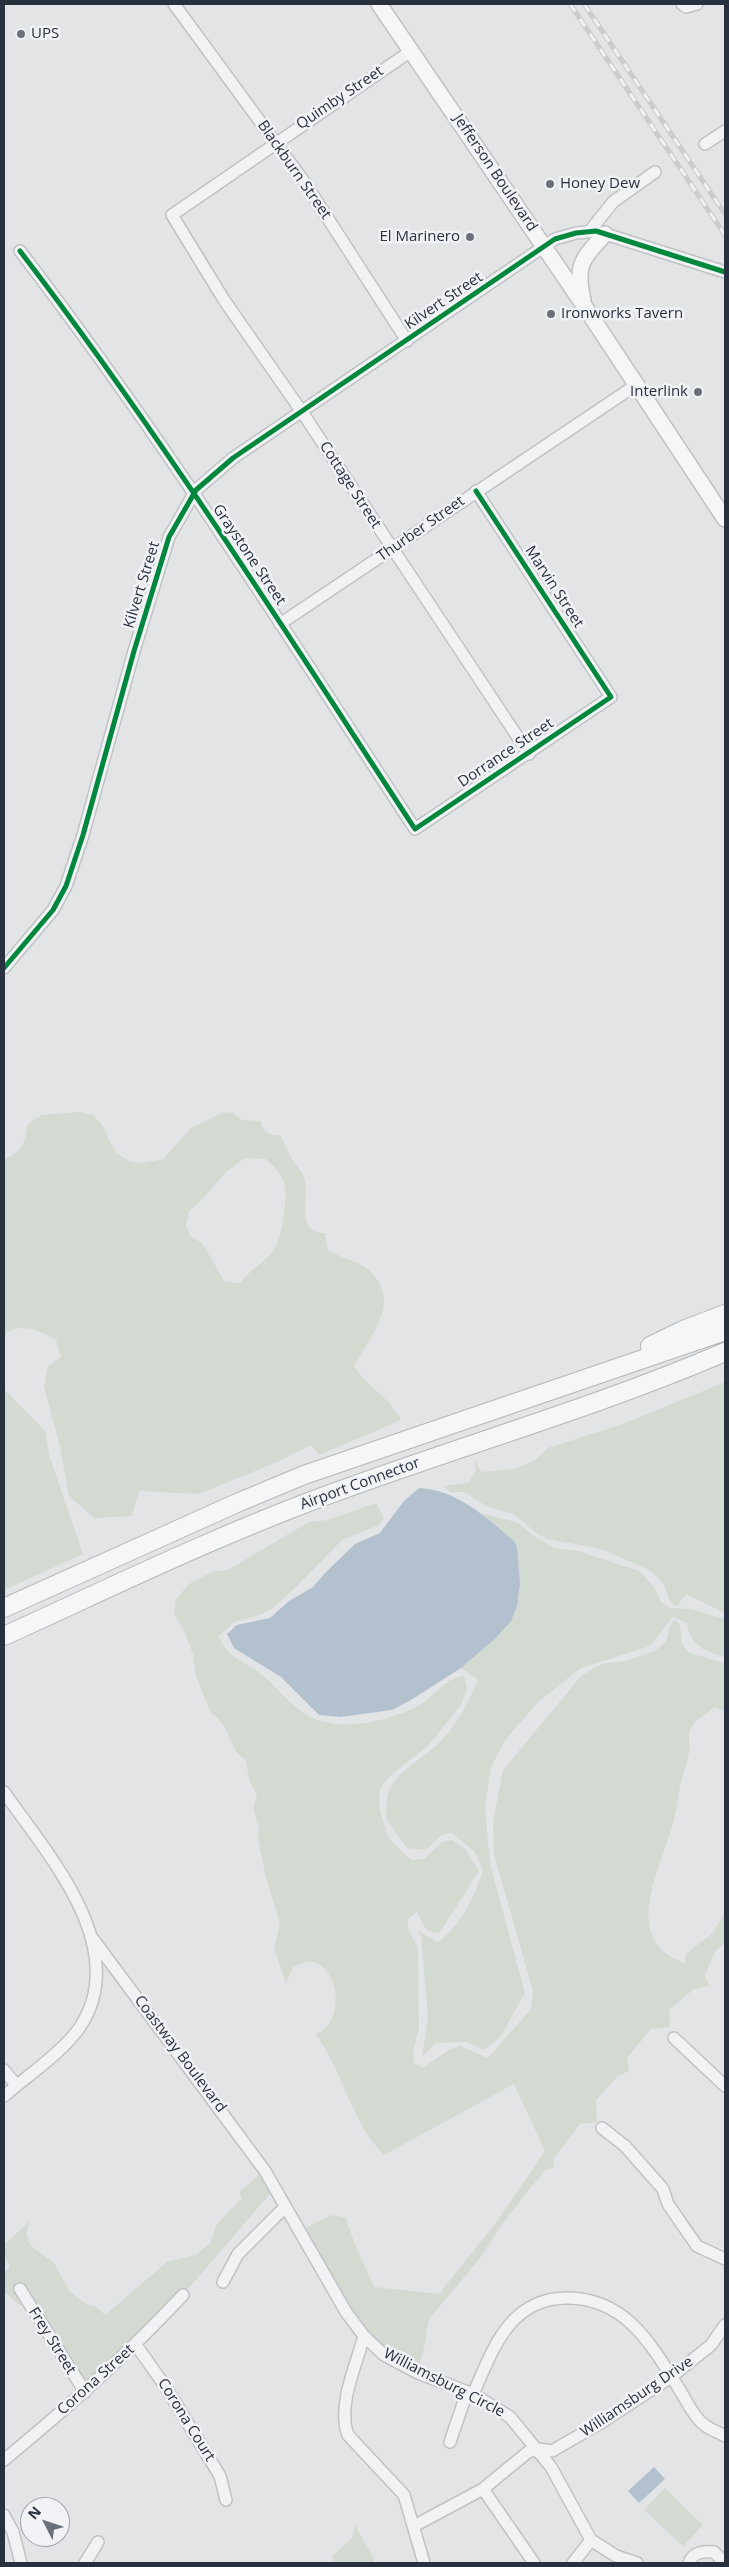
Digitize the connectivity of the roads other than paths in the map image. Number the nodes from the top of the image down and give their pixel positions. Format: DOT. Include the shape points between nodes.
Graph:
graph roads {
  1 [pos="174,4"];
  2 [pos="379,4"];
  3 [pos="410,51"];
  4 [pos="725,130"];
  5 [pos="276,142"];
  6 [pos="705,144"];
  7 [pos="654,172"];
  8 [pos="172,215"];
  9 [pos="589,232"];
  10 [pos="605,234"];
  11 [pos="544,246"];
  12 [pos="20,251"];
  13 [pos="725,272"];
  14 [pos="585,307"];
  15 [pos="407,341"];
  16 [pos="636,384"];
  17 [pos="302,412"];
  18 [pos="476,491"];
  19 [pos="193,494"];
  20 [pos="725,519"];
  21 [pos="393,550"];
  22 [pos="280,624"];
  23 [pos="611,697"];
  24 [pos="529,754"];
  25 [pos="414,829"];
  26 [pos="4,968"];
  27 [pos="725,1314"];
  28 [pos="725,1331"];
  29 [pos="725,1352"];
  30 [pos="725,1358"];
  31 [pos="668,1375"];
  32 [pos="586,1377"];
  33 [pos="4,1608"];
  34 [pos="4,1636"];
  35 [pos="4,1792"];
  36 [pos="93,1939"];
  37 [pos="674,2038"];
  38 [pos="4,2070"];
  39 [pos="16,2085"];
  40 [pos="725,2086"];
  41 [pos="4,2096"];
  42 [pos="602,2128"];
  43 [pos="265,2171"];
  44 [pos="285,2207"];
  45 [pos="725,2260"];
  46 [pos="223,2282"];
  47 [pos="20,2288"];
  48 [pos="183,2295"];
  49 [pos="725,2325"];
  50 [pos="364,2336"];
  51 [pos="136,2345"];
  52 [pos="671,2377"];
  53 [pos="85,2392"];
  54 [pos="470,2393"];
  55 [pos="725,2436"];
  56 [pos="450,2442"];
  57 [pos="538,2449"];
  58 [pos="4,2460"];
  59 [pos="483,2489"];
  60 [pos="226,2500"];
  61 [pos="4,2515"];
  62 [pos="414,2526"];
  63 [pos="591,2540"];
  64 [pos="98,2542"];
  65 [pos="724,2561"];
  66 [pos="21,2563"];
  67 [pos="85,2563"];
  68 [pos="424,2563"];
  69 [pos="534,2563"];
  70 [pos="573,2563"];
  71 [pos="636,2563"];
  72 [pos="688,2563"];
  1 -- 5 [label="street, Blackburn Street"];
  2 -- 3 [label="main road, Jefferson Boulevard"];
  3 -- 5 [label="street, Quimby Street"];
  3 -- 11 [label="main road, Jefferson Boulevard"];
  4 -- 6 [label="street"];
  5 -- 8 [label="street, Quimby Street"];
  5 -- 15 [label="street, Blackburn Street"];
  7 -- 9 [label="street" via="613,202"];
  8 -- 17 [label="street, Cottage Street" via="224,300"];
  9 -- 10 [label="street, Kilvert Street"];
  9 -- 11 [label="street, Kilvert Street" via="565,236"];
  10 -- 13 [label="street, Kilvert Street"];
  10 -- 14 [label="main road" via="584,256 579,270"];
  11 -- 14 [label="main road, Jefferson Boulevard"];
  11 -- 15 [label="street, Kilvert Street"];
  12 -- 19 [label="street, Graystone Street" via="80,329"];
  14 -- 16 [label="main road, Jefferson Boulevard"];
  15 -- 17 [label="street, Kilvert Street"];
  16 -- 18 [label="street, Thurber Street"];
  16 -- 20 [label="main road, Jefferson Boulevard"];
  17 -- 19 [label="street, Kilvert Street" via="233,458"];
  17 -- 21 [label="street, Cottage Street"];
  18 -- 21 [label="street, Thurber Street"];
  18 -- 23 [label="street, Marvin Street"];
  19 -- 22 [label="street, Graystone Street"];
  19 -- 26 [label="street, Kilvert Street" via="170,536 162,560 66,886 53,910"];
  21 -- 22 [label="street, Thurber Street"];
  21 -- 24 [label="street, Cottage Street"];
  22 -- 25 [label="street, Graystone Street"];
  23 -- 24 [label="street, Dorrance Street"];
  24 -- 25 [label="street, Dorrance Street"];
  27 -- 32 [label="highway" via="683,1330"];
  28 -- 32 [label="highway, Airport Connector"];
  29 -- 31 [label="highway, Airport Connector"];
  30 -- 31 [label="highway"];
  31 -- 34 [label="highway, Airport Connector" via="300,1505"];
  32 -- 33 [label="highway, Airport Connector" via="270,1489"];
  35 -- 36 [label="street" via="60,1873"];
  36 -- 39 [label="street" via="97,1982 87,2015 68,2040"];
  36 -- 43 [label="street, Coastway Boulevard"];
  37 -- 40 [label="street"];
  38 -- 39 [label="street"];
  39 -- 41 [label="street"];
  42 -- 45 [label="street" via="624,2146 663,2189 668,2204 697,2246"];
  43 -- 44 [label="street, Williamsburg Circle"];
  44 -- 46 [label="street" via="238,2254"];
  44 -- 50 [label="street, Williamsburg Circle" via="346,2312"];
  47 -- 53 [label="street, Frey Street"];
  48 -- 51 [label="street, Corona Street"];
  49 -- 52 [label="street, Williamsburg Drive" via="711,2344"];
  50 -- 54 [label="street, Williamsburg Circle" via="384,2355 418,2373"];
  50 -- 62 [label="street" via="348,2392 344,2422 348,2435 404,2495"];
  51 -- 53 [label="street, Corona Street"];
  51 -- 60 [label="street, Corona Court" via="220,2476"];
  52 -- 54 [label="street" via="638,2330 617,2311 587,2298 556,2298 531,2305 511,2321"];
  52 -- 55 [label="street" via="703,2424"];
  52 -- 57 [label="street, Williamsburg Drive" via="580,2436 552,2451"];
  53 -- 58 [label="street, Corona Street"];
  54 -- 56 [label="street"];
  54 -- 57 [label="street, Williamsburg Circle" via="510,2417"];
  57 -- 59 [label="street" via="528,2452"];
  57 -- 63 [label="street, Williamsburg Circle"];
  59 -- 62 [label="street"];
  59 -- 69 [label="street"];
  61 -- 66 [label="street" via="13,2532"];
  62 -- 68 [label="street"];
  63 -- 70 [label="street"];
  63 -- 71 [label="street, Williamsburg Circle" via="616,2556"];
  64 -- 67 [label="street"];
  65 -- 72 [label="street" via="714,2552 702,2551"];
}
